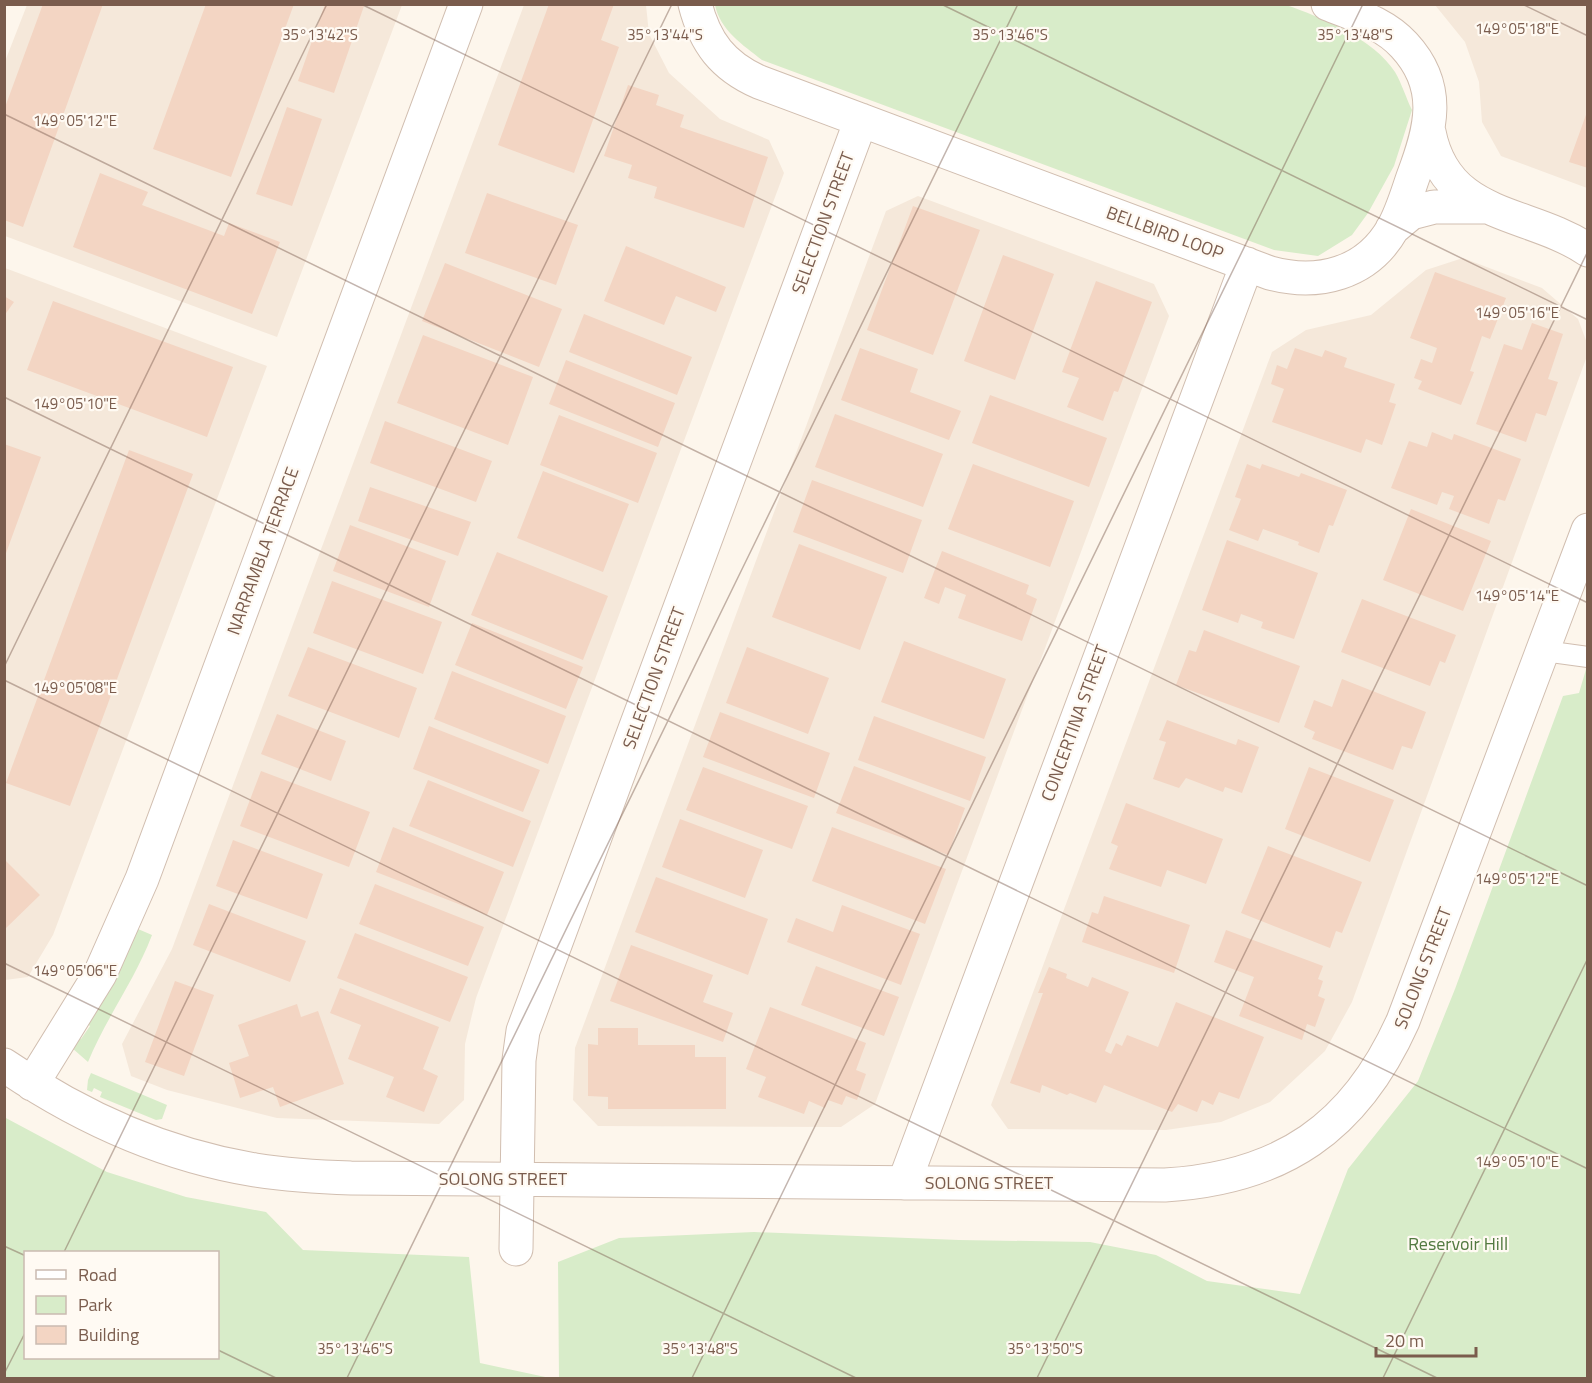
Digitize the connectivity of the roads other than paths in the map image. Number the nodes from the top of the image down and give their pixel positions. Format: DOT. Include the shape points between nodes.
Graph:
graph roads {
  1 [pos="466,4"];
  2 [pos="695,4"];
  3 [pos="1328,4"];
  4 [pos="861,120"];
  5 [pos="1429,132"];
  6 [pos="1484,207"];
  7 [pos="1392,229"];
  8 [pos="1587,250"];
  9 [pos="1247,264"];
  10 [pos="1587,530"];
  11 [pos="1544,651"];
  12 [pos="1587,657"];
  13 [pos="4,1065"];
  14 [pos="32,1084"];
  15 [pos="517,1180"];
  16 [pos="904,1183"];
  17 [pos="516,1249"];
  1 -- 14 [label="street, NARRAMBLA TERRACE" via="142,879 100,974"];
  2 -- 4 [label="street, BELLBIRD LOOP" via="707,38 743,75"];
  3 -- 5 [label="street, BELLBIRD LOOP" via="1379,25 1404,44 1427,86"];
  4 -- 9 [label="street, BELLBIRD LOOP"];
  4 -- 15 [label="street, SELECTION STREET" via="527,1017 520,1053"];
  5 -- 6 [label="street" via="1432,153 1445,175"];
  5 -- 7 [label="street, BELLBIRD LOOP"];
  6 -- 7 [label="street" via="1434,207 1411,213"];
  6 -- 8 [label="street"];
  7 -- 9 [label="street, BELLBIRD LOOP" via="1370,256 1322,278 1287,278"];
  9 -- 16 [label="street, CONCERTINA STREET"];
  10 -- 11 [label="street, SOLONG STREET"];
  11 -- 12 [label="lane"];
  11 -- 16 [label="street, SOLONG STREET" via="1391,1049 1375,1076 1335,1122 1277,1160 1226,1178 1196,1183"];
  13 -- 14 [label="street, SOLONG STREET"];
  14 -- 15 [label="street, SOLONG STREET" via="117,1129 208,1160 255,1170 351,1178"];
  15 -- 16 [label="street, SOLONG STREET"];
  15 -- 17 [label="street, SELECTION STREET"];
}
